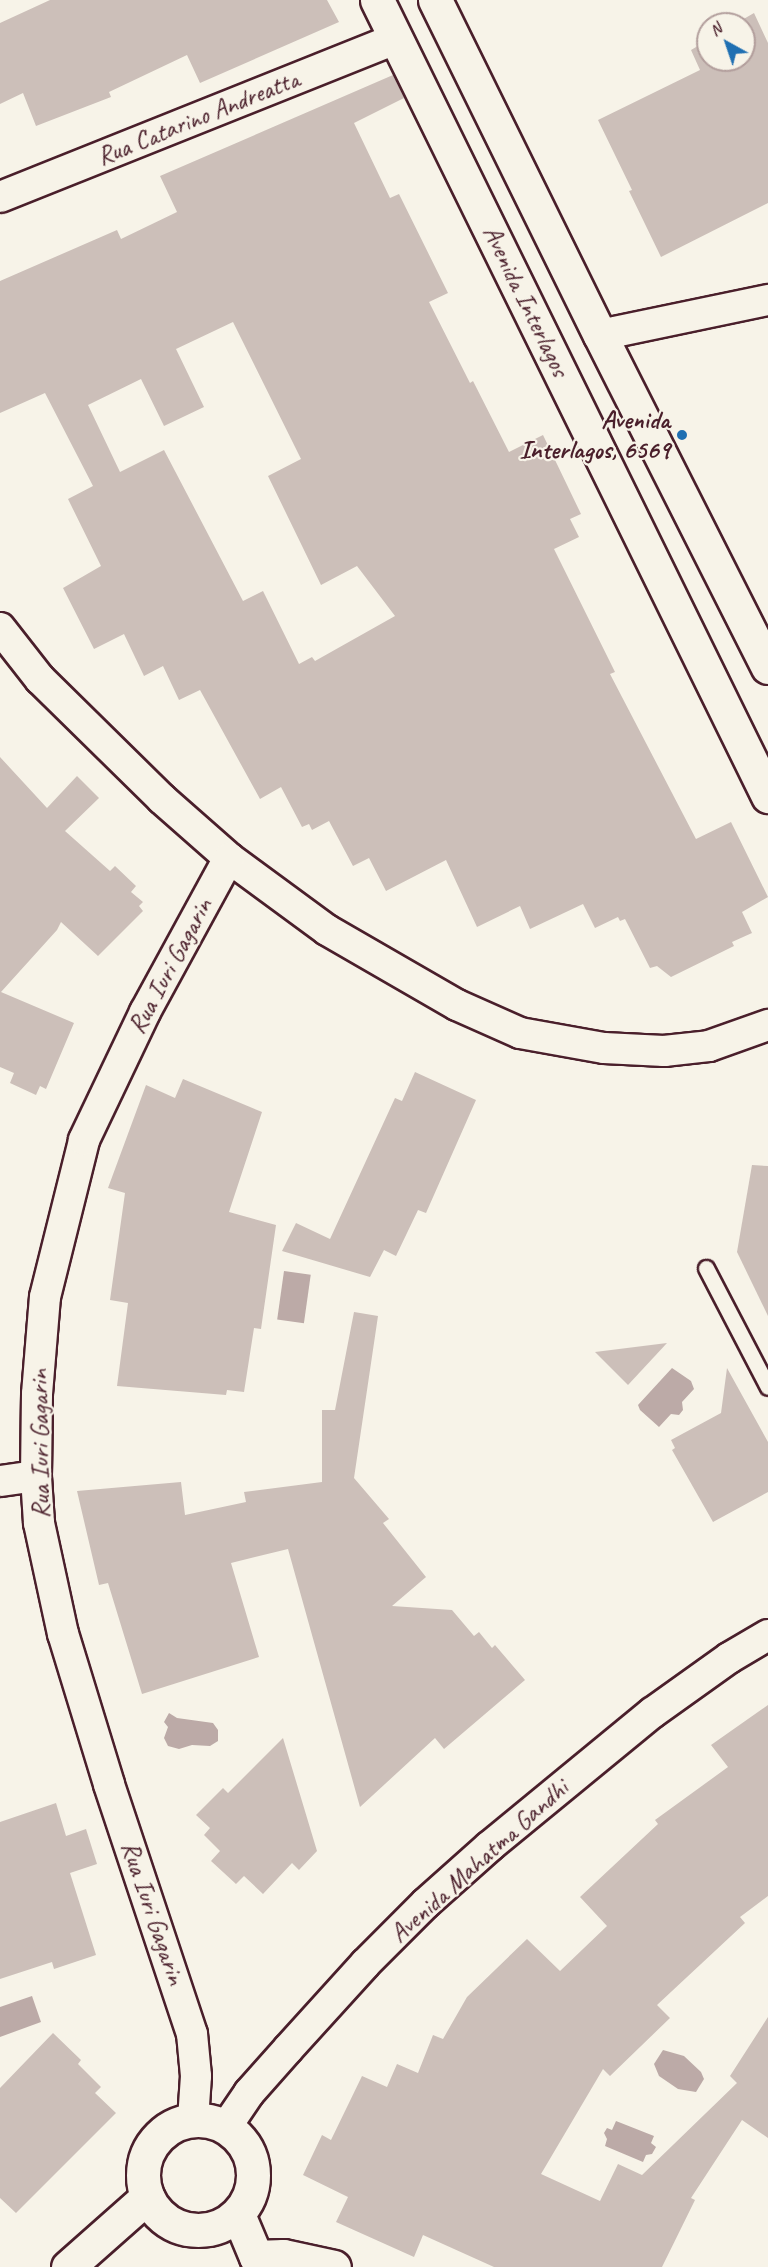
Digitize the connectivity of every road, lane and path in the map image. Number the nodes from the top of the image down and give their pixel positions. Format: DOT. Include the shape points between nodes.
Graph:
graph roads {
  1 [pos="377,0"];
  2 [pos="435,0"];
  3 [pos="396,39"];
  4 [pos="0,197"];
  5 [pos="768,300"];
  6 [pos="600,335"];
  7 [pos="0,628"];
  8 [pos="768,665"];
  9 [pos="768,796"];
  10 [pos="230,858"];
  11 [pos="768,1025"];
  12 [pos="706,1268"];
  13 [pos="768,1388"];
  14 [pos="36,1476"];
  15 [pos="0,1482"];
  16 [pos="768,1635"];
  17 [pos="193,2120"];
  18 [pos="226,2127"];
  19 [pos="147,2197"];
  20 [pos="238,2214"];
  21 [pos="258,2262"];
  22 [pos="68,2267"];
  23 [pos="334,2267"];
  1 -- 3 [label="main road, Avenida Interlagos"];
  2 -- 6 [label="main road, Avenida Interlagos"];
  3 -- 4 [label="street, Rua Catarino Andreatta"];
  3 -- 9 [label="main road, Avenida Interlagos"];
  5 -- 6 [label="street"];
  6 -- 8 [label="main road, Avenida Interlagos"];
  7 -- 10 [label="street" via="40,679 162,799"];
  10 -- 11 [label="street" via="327,930 457,1005 520,1033 604,1048 664,1051 709,1046"];
  10 -- 14 [label="street, Rua Iuri Gagarin" via="145,1012 84,1140 45,1297 37,1394"];
  12 -- 13 [label="lane"];
  14 -- 15 [label="street"];
  14 -- 17 [label="street, Rua Iuri Gagarin" via="39,1523 63,1634 192,2034 196,2076"];
  16 -- 18 [label="street, Avenida Mahatma Gandhi" via="652,1713 426,1903 249,2093"];
  17 -- 18 [label="main road"];
  17 -- 19 [label="main road" via="176,2124 151,2147 143,2180"];
  18 -- 20 [label="main road" via="239,2137 254,2167 248,2200"];
  19 -- 20 [label="main road" via="166,2220 180,2228 211,2229"];
  19 -- 22 [label="main road"];
  20 -- 21 [label="main road"];
  21 -- 23 [label="main road" via="283,2256"];
}
